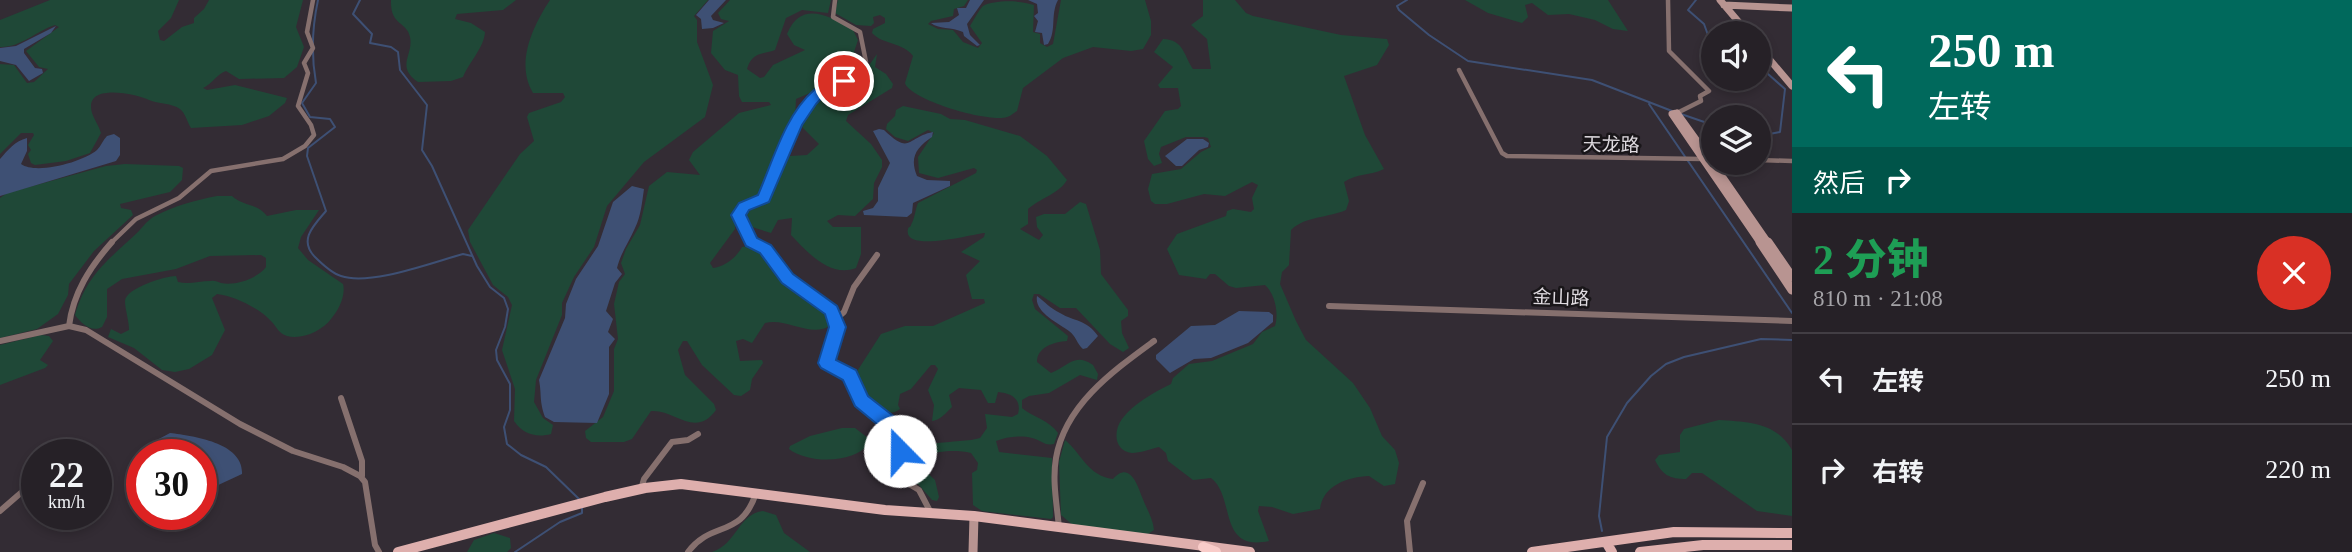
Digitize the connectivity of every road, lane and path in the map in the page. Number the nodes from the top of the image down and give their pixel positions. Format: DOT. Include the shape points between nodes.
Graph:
graph roads {
  1 [pos="313,0"];
  2 [pos="835,0"];
  3 [pos="1668,0"];
  4 [pos="1722,3"];
  5 [pos="1792,8"];
  6 [pos="1738,21"];
  7 [pos="1771,61"];
  8 [pos="1459,70"];
  9 [pos="1792,86"];
  10 [pos="1677,113"];
  11 [pos="1701,145"];
  12 [pos="1701,159"];
  13 [pos="1771,160"];
  14 [pos="1792,161"];
  15 [pos="1712,175"];
  16 [pos="1723,175"];
  17 [pos="877,255"];
  18 [pos="1792,277"];
  19 [pos="1792,290"];
  20 [pos="1329,306"];
  21 [pos="836,319"];
  22 [pos="1792,321"];
  23 [pos="69,326"];
  24 [pos="0,341"];
  25 [pos="1154,341"];
  26 [pos="341,398"];
  27 [pos="698,434"];
  28 [pos="362,476"];
  29 [pos="1423,483"];
  30 [pos="641,489"];
  31 [pos="21,493"];
  32 [pos="756,493"];
  33 [pos="0,511"];
  34 [pos="931,513"];
  35 [pos="974,516"];
  36 [pos="1059,528"];
  37 [pos="1792,533"];
  38 [pos="1792,545"];
  39 [pos="1609,547"];
  40 [pos="1209,550"];
  41 [pos="379,552"];
  42 [pos="398,552"];
  43 [pos="688,552"];
  44 [pos="973,552"];
  45 [pos="1250,552"];
  46 [pos="1410,552"];
  47 [pos="1532,552"];
  48 [pos="1640,552"];
  1 -- 23 [label="street" via="307,33 313,48 304,63 309,73 298,106 314,135 308,145 269,164 216,169 201,176 176,200 135,220 104,251 76,294"];
  2 -- 21 [label="street" via="833,17 860,32 866,62 859,73 820,91 811,101 795,125 764,199 744,206 739,215 751,242 765,249 788,279 832,310"];
  3 -- 10 [label="street" via="1669,51 1709,91 1700,96 1701,101"];
  4 -- 5 [label="street"];
  4 -- 6 [label="street"];
  7 -- 9 [label="street"];
  8 -- 12 [label="street, 天龙路" via="1507,156"];
  10 -- 11 [label="street"];
  10 -- 12 [label="street" via="1672,114"];
  13 -- 14 [label="street"];
  15 -- 19 [label="street"];
  16 -- 18 [label="street"];
  17 -- 21 [label="street"];
  20 -- 22 [label="street, 金山路"];
  21 -- 34 [label="street" via="838,327 827,363 850,375 862,401 898,430 898,470 904,481 919,490"];
  23 -- 24 [label="street"];
  23 -- 28 [label="street" via="86,330 271,441"];
  25 -- 36 [label="street" via="1100,382 1067,427 1056,458"];
  26 -- 28 [label="street" via="362,461"];
  27 -- 30 [label="street" via="672,442"];
  28 -- 41 [label="street"];
  29 -- 46 [label="street" via="1421,495 1406,516"];
  30 -- 32 [label="main road" via="681,485"];
  30 -- 42 [label="main road"];
  31 -- 33 [label="street"];
  32 -- 34 [label="main road"];
  32 -- 43 [label="street" via="741,521 707,535"];
  34 -- 35 [label="main road"];
  35 -- 36 [label="main road"];
  35 -- 44 [label="street"];
  36 -- 40 [label="main road"];
  37 -- 39 [label="main road" via="1674,533"];
  38 -- 48 [label="main road" via="1703,545"];
  39 -- 47 [label="main road"];
  40 -- 45 [label="main road"];
}
